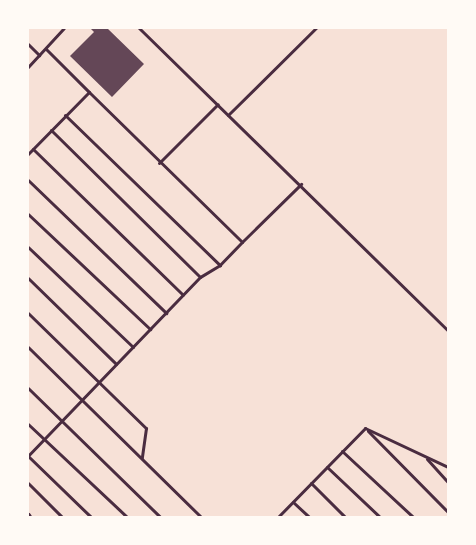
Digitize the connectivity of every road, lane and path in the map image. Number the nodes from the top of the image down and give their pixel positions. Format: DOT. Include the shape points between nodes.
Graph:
graph roads {
  1 [pos="64,28"];
  2 [pos="139,28"];
  3 [pos="316,28"];
  4 [pos="28,44"];
  5 [pos="46,49"];
  6 [pos="39,56"];
  7 [pos="28,67"];
  8 [pos="89,92"];
  9 [pos="218,104"];
  10 [pos="65,115"];
  11 [pos="228,115"];
  12 [pos="50,130"];
  13 [pos="33,149"];
  14 [pos="28,154"];
  15 [pos="159,163"];
  16 [pos="28,180"];
  17 [pos="300,184"];
  18 [pos="28,214"];
  19 [pos="242,242"];
  20 [pos="28,247"];
  21 [pos="220,265"];
  22 [pos="200,277"];
  23 [pos="28,278"];
  24 [pos="183,295"];
  25 [pos="28,313"];
  26 [pos="166,313"];
  27 [pos="150,329"];
  28 [pos="448,330"];
  29 [pos="133,347"];
  30 [pos="28,348"];
  31 [pos="116,364"];
  32 [pos="99,382"];
  33 [pos="28,388"];
  34 [pos="82,399"];
  35 [pos="62,421"];
  36 [pos="28,424"];
  37 [pos="365,428"];
  38 [pos="44,440"];
  39 [pos="342,451"];
  40 [pos="28,456"];
  41 [pos="425,456"];
  42 [pos="142,458"];
  43 [pos="327,467"];
  44 [pos="448,467"];
  45 [pos="448,482"];
  46 [pos="28,483"];
  47 [pos="311,483"];
  48 [pos="293,502"];
  49 [pos="448,512"];
  50 [pos="28,515"];
  51 [pos="30,518"];
  52 [pos="63,518"];
  53 [pos="92,518"];
  54 [pos="128,518"];
  55 [pos="161,518"];
  56 [pos="202,518"];
  57 [pos="277,518"];
  58 [pos="310,518"];
  59 [pos="346,518"];
  60 [pos="382,518"];
  61 [pos="414,518"];
  1 -- 5 [label="lane"];
  2 -- 9 [label="lane"];
  3 -- 11 [label="lane"];
  4 -- 6 [label="lane"];
  5 -- 6 [label="lane"];
  5 -- 8 [label="lane"];
  6 -- 7 [label="lane"];
  8 -- 10 [label="lane"];
  8 -- 15 [label="lane"];
  9 -- 11 [label="lane"];
  9 -- 15 [label="lane"];
  10 -- 12 [label="lane"];
  10 -- 21 [label="lane"];
  11 -- 17 [label="lane"];
  12 -- 13 [label="lane"];
  12 -- 22 [label="lane"];
  13 -- 14 [label="lane"];
  13 -- 24 [label="lane"];
  15 -- 19 [label="lane"];
  16 -- 26 [label="lane"];
  17 -- 19 [label="lane"];
  17 -- 28 [label="lane"];
  18 -- 27 [label="lane"];
  19 -- 21 [label="lane"];
  20 -- 29 [label="lane"];
  21 -- 22 [label="lane"];
  22 -- 24 [label="lane"];
  23 -- 31 [label="lane"];
  24 -- 26 [label="lane"];
  25 -- 32 [label="lane"];
  26 -- 27 [label="lane"];
  27 -- 29 [label="lane"];
  29 -- 31 [label="lane"];
  30 -- 34 [label="lane"];
  31 -- 32 [label="lane"];
  32 -- 34 [label="lane"];
  32 -- 42 [label="lane" via="146,428"];
  33 -- 35 [label="lane"];
  34 -- 35 [label="lane"];
  34 -- 42 [label="lane"];
  35 -- 38 [label="lane"];
  35 -- 55 [label="lane"];
  36 -- 38 [label="lane"];
  37 -- 39 [label="lane"];
  37 -- 41 [label="lane"];
  37 -- 49 [label="lane"];
  38 -- 40 [label="lane"];
  38 -- 54 [label="lane"];
  39 -- 43 [label="lane"];
  39 -- 61 [label="lane"];
  40 -- 53 [label="lane"];
  41 -- 44 [label="lane"];
  41 -- 45 [label="lane"];
  42 -- 56 [label="lane"];
  43 -- 47 [label="lane"];
  43 -- 60 [label="lane"];
  46 -- 52 [label="lane"];
  47 -- 48 [label="lane"];
  47 -- 59 [label="lane"];
  48 -- 57 [label="lane"];
  48 -- 58 [label="lane"];
  50 -- 51 [label="street"];
}
